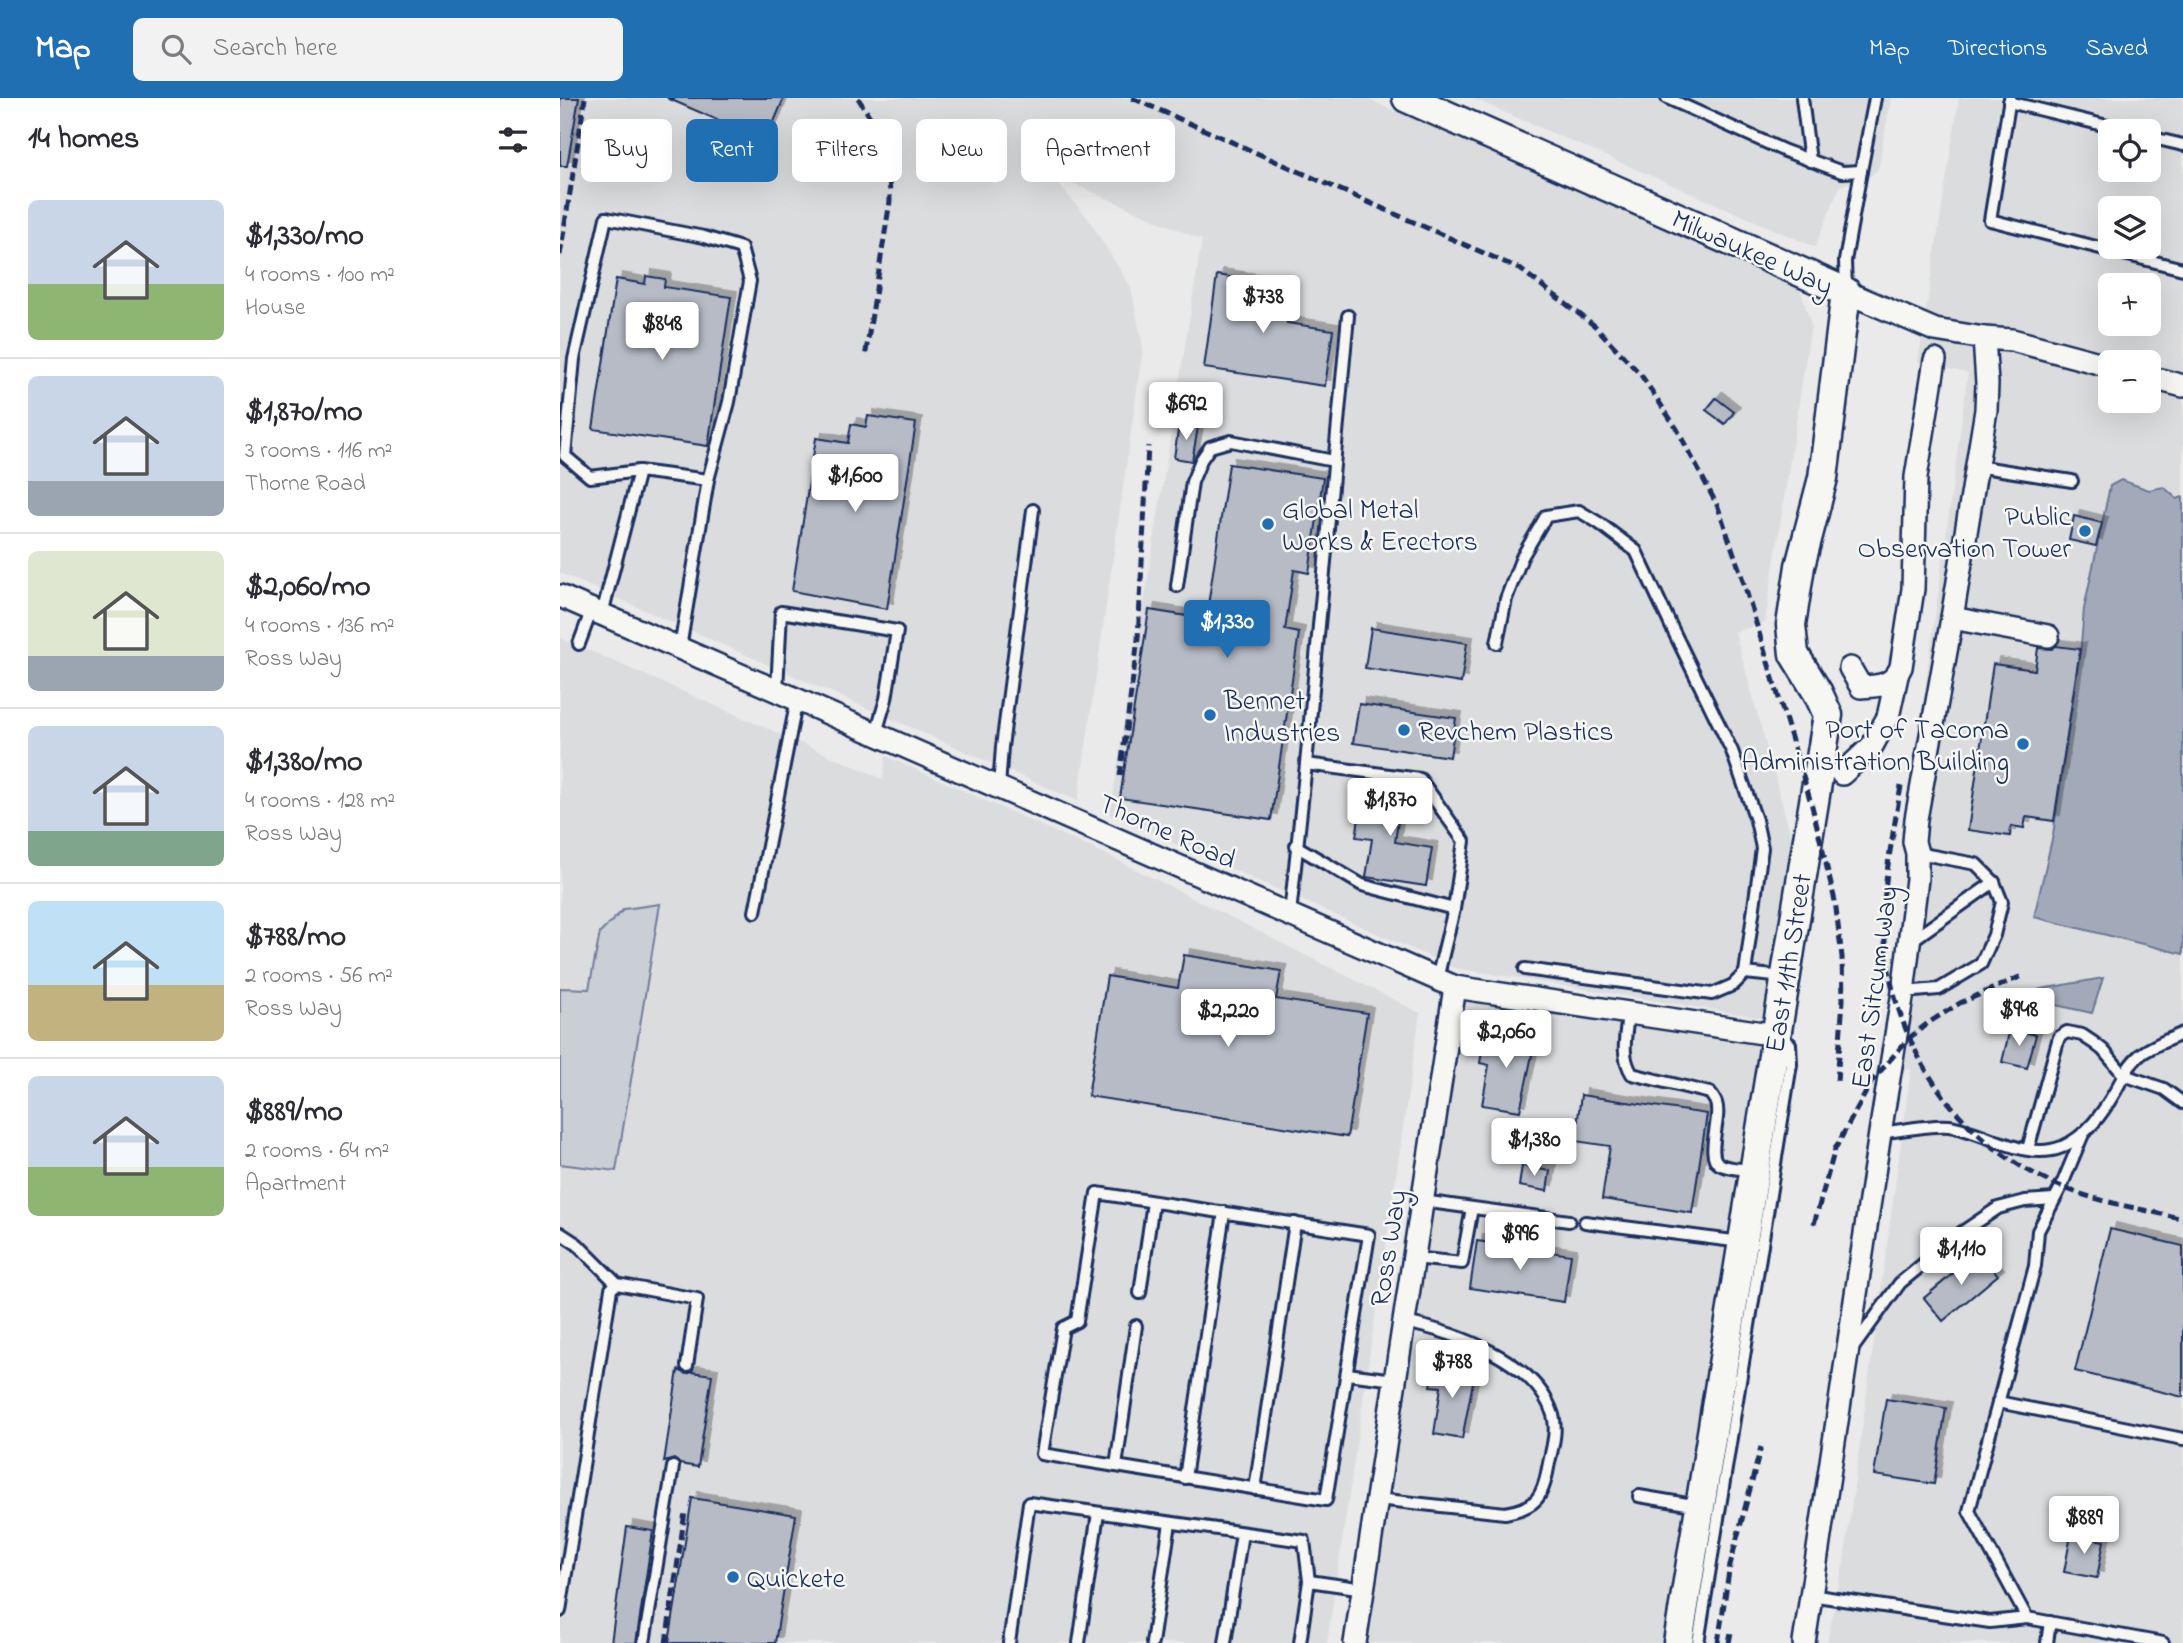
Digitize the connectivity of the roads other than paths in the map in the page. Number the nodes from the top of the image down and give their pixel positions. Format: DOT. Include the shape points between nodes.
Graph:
graph roads {
  1 [pos="1667,98"];
  2 [pos="1802,98"];
  3 [pos="1875,98"];
  4 [pos="2009,100"];
  5 [pos="1421,101"];
  6 [pos="2098,123"];
  7 [pos="2161,139"];
  8 [pos="2183,145"];
  9 [pos="1810,160"];
  10 [pos="1861,171"];
  11 [pos="2183,269"];
  12 [pos="1846,292"];
  13 [pos="1348,316"];
  14 [pos="1984,338"];
  15 [pos="1935,360"];
  16 [pos="2098,363"];
  17 [pos="2161,380"];
  18 [pos="2183,386"];
  19 [pos="1334,461"];
  20 [pos="1976,466"];
  21 [pos="639,471"];
  22 [pos="708,480"];
  23 [pos="2072,481"];
  24 [pos="1033,509"];
  25 [pos="1177,586"];
  26 [pos="560,596"];
  27 [pos="597,612"];
  28 [pos="1952,618"];
  29 [pos="2048,636"];
  30 [pos="1497,643"];
  31 [pos="579,644"];
  32 [pos="680,648"];
  33 [pos="1850,668"];
  34 [pos="1897,676"];
  35 [pos="777,690"];
  36 [pos="797,699"];
  37 [pos="876,733"];
  38 [pos="1306,764"];
  39 [pos="1842,774"];
  40 [pos="999,787"];
  41 [pos="1296,846"];
  42 [pos="1917,853"];
  43 [pos="1994,882"];
  44 [pos="1454,909"];
  45 [pos="755,912"];
  46 [pos="1290,914"];
  47 [pos="1909,943"];
  48 [pos="1525,969"];
  49 [pos="1745,973"];
  50 [pos="1784,977"];
  51 [pos="1446,983"];
  52 [pos="1903,992"];
  53 [pos="1628,1014"];
  54 [pos="2183,1033"];
  55 [pos="1776,1035"];
  56 [pos="2124,1075"];
  57 [pos="2183,1103"];
  58 [pos="1880,1133"];
  59 [pos="2083,1135"];
  60 [pos="2028,1149"];
  61 [pos="1755,1171"];
  62 [pos="2054,1199"];
  63 [pos="1422,1201"];
  64 [pos="1153,1202"];
  65 [pos="1472,1208"];
  66 [pos="1224,1212"];
  67 [pos="1569,1221"];
  68 [pos="1585,1222"];
  69 [pos="1295,1223"];
  70 [pos="560,1233"];
  71 [pos="1744,1242"];
  72 [pos="1414,1258"];
  73 [pos="617,1284"];
  74 [pos="1140,1293"];
  75 [pos="1404,1322"];
  76 [pos="1136,1326"];
  77 [pos="1847,1356"];
  78 [pos="687,1366"];
  79 [pos="1347,1374"];
  80 [pos="1395,1380"];
  81 [pos="1998,1402"];
  82 [pos="2183,1439"];
  83 [pos="1116,1466"];
  84 [pos="673,1467"];
  85 [pos="1185,1478"];
  86 [pos="1255,1489"];
  87 [pos="1639,1496"];
  88 [pos="1377,1499"];
  89 [pos="1699,1506"];
  90 [pos="1098,1513"];
  91 [pos="1170,1523"];
  92 [pos="1242,1533"];
  93 [pos="563,1574"];
  94 [pos="1309,1581"];
  95 [pos="1364,1589"];
  96 [pos="1810,1595"];
  97 [pos="560,1611"];
  98 [pos="2027,1618"];
  99 [pos="2050,1622"];
  100 [pos="644,1643"];
  101 [pos="1009,1643"];
  102 [pos="1079,1643"];
  103 [pos="1153,1643"];
  104 [pos="1226,1643"];
  105 [pos="1300,1643"];
  106 [pos="1355,1643"];
  107 [pos="1678,1643"];
  108 [pos="1698,1643"];
  109 [pos="1804,1643"];
  110 [pos="2047,1643"];
  111 [pos="2163,1643"];
  1 -- 9 [label="lane"];
  2 -- 9 [label="lane"];
  3 -- 10 [label="lane"];
  4 -- 6 [label="lane"];
  4 -- 11 [label="lane" via="1990,220"];
  5 -- 12 [label="street, Milwaukee Way"];
  7 -- 8 [label="lane"];
  9 -- 10 [label="lane" via="1842,172"];
  10 -- 12 [label="lane" via="1845,261"];
  12 -- 14 [label="street, Milwaukee Way" via="1935,330"];
  12 -- 50 [label="street, East 11th Street" via="1823,478 1792,611 1794,654 1828,715"];
  13 -- 19 [label="lane"];
  14 -- 16 [label="street, Milwaukee Way" via="2012,340"];
  14 -- 20 [label="street, East Sitcum Way" via="1986,410"];
  15 -- 34 [label="street" via="1916,477 1910,614"];
  17 -- 18 [label="street"];
  19 -- 25 [label="lane" via="1231,441 1210,447 1192,482"];
  19 -- 38 [label="lane"];
  20 -- 23 [label="lane"];
  20 -- 28 [label="street, East Sitcum Way"];
  21 -- 22 [label="lane"];
  21 -- 22 [label="lane" via="590,477 565,456 574,359 606,218 741,248 750,281 729,402"];
  21 -- 27 [label="lane"];
  22 -- 32 [label="lane"];
  24 -- 40 [label="lane"];
  26 -- 27 [label="street, Thorne Road"];
  27 -- 31 [label="lane"];
  27 -- 32 [label="street, Thorne Road"];
  28 -- 29 [label="street"];
  28 -- 42 [label="street, East Sitcum Way" via="1916,819"];
  30 -- 49 [label="lane" via="1506,599 1546,516 1578,511 1636,551 1732,751 1756,820 1762,848"];
  32 -- 35 [label="street, Thorne Road"];
  33 -- 34 [label="street" via="1861,687 1887,684"];
  34 -- 39 [label="street" via="1888,717 1872,746"];
  35 -- 36 [label="street, Thorne Road"];
  35 -- 37 [label="lane" via="781,612 897,631"];
  36 -- 37 [label="street, Thorne Road"];
  36 -- 45 [label="lane"];
  37 -- 40 [label="street, Thorne Road"];
  38 -- 41 [label="lane"];
  38 -- 44 [label="lane" via="1420,779 1464,841"];
  40 -- 46 [label="street, Thorne Road"];
  41 -- 44 [label="lane" via="1362,885"];
  41 -- 46 [label="lane"];
  42 -- 43 [label="lane" via="1976,864"];
  42 -- 47 [label="street, East Sitcum Way"];
  43 -- 47 [label="lane"];
  43 -- 52 [label="lane" via="2002,902 1981,964 1939,989"];
  44 -- 51 [label="lane"];
  46 -- 51 [label="street, Thorne Road"];
  47 -- 52 [label="street, East Sitcum Way"];
  48 -- 49 [label="lane" via="1712,994 1733,985"];
  49 -- 50 [label="lane"];
  50 -- 55 [label="street, East 11th Street"];
  51 -- 53 [label="street, Thorne Road"];
  51 -- 63 [label="street, Ross Way"];
  52 -- 58 [label="street, East Sitcum Way"];
  53 -- 55 [label="street, Thorne Road"];
  53 -- 61 [label="lane" via="1625,1063 1632,1074 1710,1093 1718,1112 1714,1159 1720,1165"];
  54 -- 56 [label="lane" via="2140,1055"];
  55 -- 61 [label="street, East 11th Street"];
  55 -- 108 [label="lane" via="1790,1044 1791,1064"];
  56 -- 57 [label="lane" via="2164,1089"];
  56 -- 59 [label="lane" via="2106,1108"];
  56 -- 60 [label="lane" via="2103,1050 2082,1035 2067,1032 2059,1037"];
  58 -- 60 [label="lane" via="1948,1126"];
  58 -- 77 [label="street, East Sitcum Way"];
  59 -- 60 [label="lane" via="2044,1152"];
  59 -- 62 [label="lane"];
  61 -- 71 [label="street, East 11th Street"];
  62 -- 77 [label="lane" via="1998,1208 1961,1233 1900,1283"];
  62 -- 81 [label="lane" via="2038,1231 2035,1266"];
  63 -- 65 [label="lane"];
  63 -- 72 [label="street, Ross Way"];
  64 -- 66 [label="lane"];
  64 -- 74 [label="lane"];
  64 -- 83 [label="lane" via="1097,1193 1077,1321 1063,1328 1042,1454"];
  65 -- 67 [label="lane"];
  65 -- 72 [label="lane" via="1462,1263"];
  66 -- 69 [label="lane"];
  66 -- 85 [label="lane"];
  68 -- 71 [label="lane"];
  69 -- 79 [label="lane" via="1369,1235"];
  69 -- 86 [label="lane"];
  70 -- 73 [label="lane"];
  71 -- 89 [label="street, East 11th Street"];
  72 -- 75 [label="street, Ross Way"];
  73 -- 78 [label="lane" via="697,1299"];
  73 -- 93 [label="lane" via="611,1289"];
  75 -- 80 [label="street, Ross Way"];
  75 -- 88 [label="lane" via="1464,1339 1528,1376 1553,1415 1554,1433 1545,1485 1524,1510 1506,1513"];
  76 -- 83 [label="lane"];
  77 -- 96 [label="street, East Sitcum Way"];
  79 -- 80 [label="lane"];
  79 -- 86 [label="lane" via="1326,1500"];
  80 -- 88 [label="street, Ross Way"];
  81 -- 82 [label="lane"];
  81 -- 98 [label="lane" via="1969,1511"];
  83 -- 85 [label="lane"];
  84 -- 100 [label="lane"];
  85 -- 86 [label="lane"];
  87 -- 89 [label="lane"];
  88 -- 95 [label="street, Ross Way"];
  89 -- 107 [label="street, East 11th Street"];
  90 -- 91 [label="lane"];
  90 -- 101 [label="lane" via="1029,1503"];
  90 -- 102 [label="lane"];
  91 -- 92 [label="lane"];
  91 -- 103 [label="lane"];
  92 -- 94 [label="lane" via="1304,1541"];
  92 -- 104 [label="lane"];
  93 -- 97 [label="lane"];
  94 -- 95 [label="lane"];
  94 -- 105 [label="lane"];
  95 -- 106 [label="street, Ross Way"];
  96 -- 98 [label="lane" via="1990,1622"];
  96 -- 109 [label="street, East Sitcum Way"];
  98 -- 99 [label="lane"];
  99 -- 110 [label="lane"];
  99 -- 111 [label="lane"];
}
